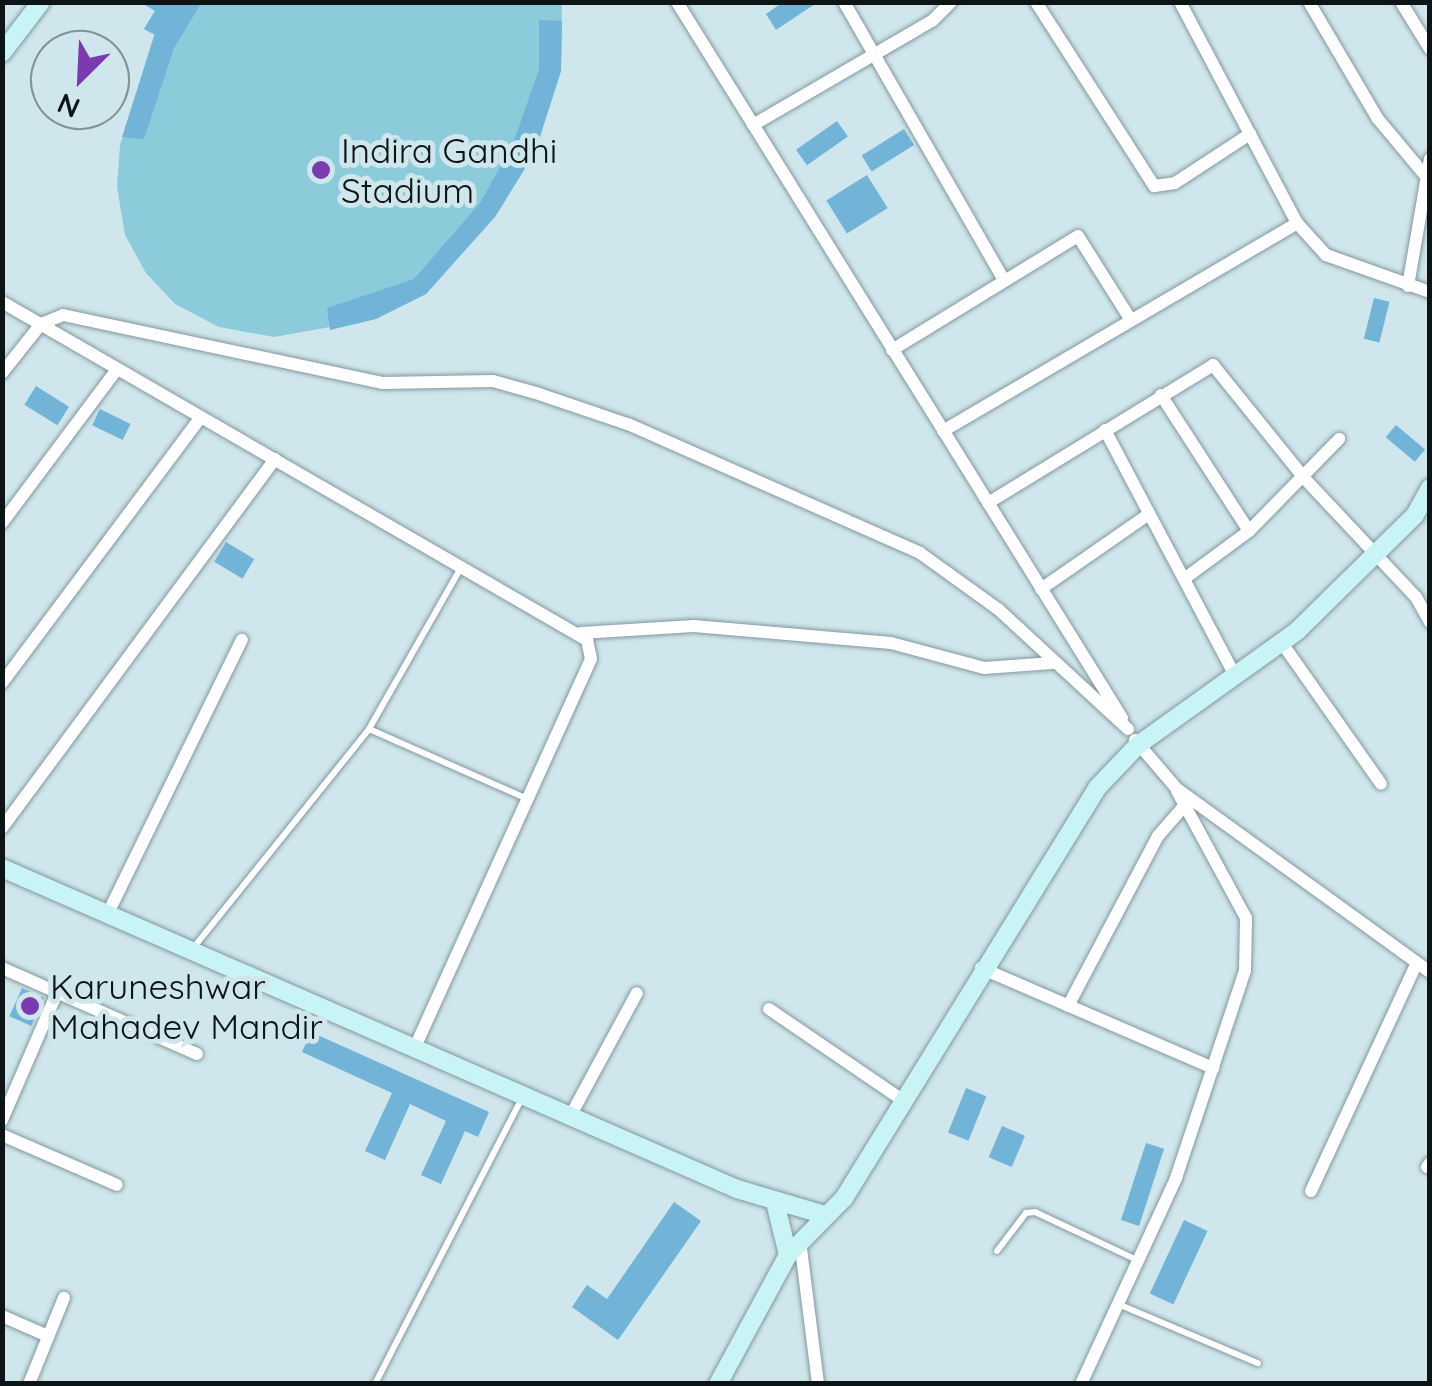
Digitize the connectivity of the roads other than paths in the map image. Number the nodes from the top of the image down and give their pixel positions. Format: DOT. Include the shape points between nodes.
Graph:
graph roads {
  1 [pos="40,2"];
  2 [pos="677,2"];
  3 [pos="844,2"];
  4 [pos="951,2"];
  5 [pos="1036,2"];
  6 [pos="1309,2"];
  7 [pos="1401,2"];
  8 [pos="1182,3"];
  9 [pos="1430,49"];
  10 [pos="874,52"];
  11 [pos="2,53"];
  12 [pos="753,125"];
  13 [pos="1250,134"];
  14 [pos="1430,159"];
  15 [pos="1424,174"];
  16 [pos="1297,223"];
  17 [pos="1003,278"];
  18 [pos="1408,286"];
  19 [pos="1430,292"];
  20 [pos="2,302"];
  21 [pos="1129,317"];
  22 [pos="41,324"];
  23 [pos="892,350"];
  24 [pos="117,369"];
  25 [pos="2,373"];
  26 [pos="1161,396"];
  27 [pos="201,417"];
  28 [pos="1105,430"];
  29 [pos="943,431"];
  30 [pos="1340,439"];
  31 [pos="275,458"];
  32 [pos="1305,479"];
  33 [pos="1430,488"];
  34 [pos="988,504"];
  35 [pos="1150,514"];
  36 [pos="2,524"];
  37 [pos="1249,531"];
  38 [pos="1373,557"];
  39 [pos="459,571"];
  40 [pos="1184,579"];
  41 [pos="1041,589"];
  42 [pos="1430,622"];
  43 [pos="581,633"];
  44 [pos="242,640"];
  45 [pos="1282,642"];
  46 [pos="1053,663"];
  47 [pos="1236,677"];
  48 [pos="2,683"];
  49 [pos="370,729"];
  50 [pos="1133,737"];
  51 [pos="1381,784"];
  52 [pos="1176,789"];
  53 [pos="529,799"];
  54 [pos="1182,808"];
  55 [pos="2,828"];
  56 [pos="2,868"];
  57 [pos="109,911"];
  58 [pos="194,947"];
  59 [pos="1417,963"];
  60 [pos="2,968"];
  61 [pos="980,968"];
  62 [pos="1430,972"];
  63 [pos="637,992"];
  64 [pos="57,993"];
  65 [pos="1068,1006"];
  66 [pos="769,1009"];
  67 [pos="416,1044"];
  68 [pos="197,1054"];
  69 [pos="1213,1068"];
  70 [pos="525,1092"];
  71 [pos="904,1101"];
  72 [pos="572,1113"];
  73 [pos="2,1120"];
  74 [pos="2,1136"];
  75 [pos="117,1185"];
  76 [pos="1311,1191"];
  77 [pos="776,1202"];
  78 [pos="825,1216"];
  79 [pos="794,1248"];
  80 [pos="998,1251"];
  81 [pos="1138,1260"];
  82 [pos="64,1298"];
  83 [pos="1118,1304"];
  84 [pos="2,1316"];
  85 [pos="48,1336"];
  86 [pos="1258,1363"];
  87 [pos="29,1384"];
  88 [pos="375,1384"];
  89 [pos="718,1384"];
  90 [pos="818,1384"];
  91 [pos="1081,1384"];
  1 -- 11 [label="street"];
  2 -- 12 [label="street"];
  3 -- 10 [label="street"];
  4 -- 10 [label="street"];
  5 -- 13 [label="street" via="1154,186 1175,183"];
  6 -- 15 [label="street" via="1378,118"];
  7 -- 9 [label="street"];
  8 -- 13 [label="street"];
  10 -- 12 [label="street"];
  10 -- 17 [label="street"];
  12 -- 23 [label="street"];
  13 -- 16 [label="street"];
  14 -- 15 [label="street"];
  15 -- 18 [label="street"];
  16 -- 18 [label="street" via="1326,256"];
  16 -- 21 [label="street"];
  17 -- 21 [label="street" via="1078,236"];
  17 -- 23 [label="street"];
  18 -- 19 [label="street"];
  20 -- 22 [label="street"];
  21 -- 29 [label="street"];
  22 -- 24 [label="street"];
  22 -- 25 [label="street"];
  22 -- 46 [label="street" via="63,316 103,320 382,383 493,380 630,424 920,552 998,609"];
  23 -- 29 [label="street"];
  24 -- 27 [label="street"];
  24 -- 36 [label="street"];
  26 -- 28 [label="street"];
  26 -- 32 [label="street" via="1214,366"];
  26 -- 37 [label="street"];
  27 -- 31 [label="street"];
  27 -- 48 [label="street"];
  28 -- 34 [label="street"];
  28 -- 35 [label="street"];
  29 -- 34 [label="street"];
  30 -- 32 [label="street"];
  31 -- 39 [label="street"];
  31 -- 55 [label="street"];
  32 -- 37 [label="street"];
  32 -- 38 [label="street"];
  33 -- 38 [label="street" via="1415,515"];
  34 -- 41 [label="street"];
  35 -- 40 [label="street"];
  35 -- 41 [label="street"];
  37 -- 40 [label="street"];
  38 -- 42 [label="street" via="1406,586"];
  38 -- 45 [label="street"];
  39 -- 43 [label="street"];
  39 -- 49 [label="lane"];
  40 -- 47 [label="street"];
  41 -- 50 [label="street"];
  43 -- 46 [label="street" via="694,626 891,643 984,668"];
  43 -- 53 [label="street" via="590,659"];
  44 -- 57 [label="street"];
  45 -- 47 [label="street"];
  45 -- 51 [label="street"];
  46 -- 50 [label="street"];
  47 -- 50 [label="street"];
  49 -- 53 [label="lane"];
  49 -- 58 [label="lane"];
  50 -- 52 [label="street"];
  50 -- 61 [label="street"];
  52 -- 54 [label="street"];
  52 -- 59 [label="street"];
  53 -- 67 [label="street"];
  54 -- 65 [label="street" via="1158,836"];
  54 -- 69 [label="street" via="1246,918 1245,971"];
  56 -- 57 [label="street"];
  57 -- 58 [label="street"];
  58 -- 67 [label="street"];
  59 -- 62 [label="street"];
  59 -- 76 [label="street"];
  60 -- 64 [label="street"];
  61 -- 65 [label="street"];
  61 -- 71 [label="street"];
  63 -- 72 [label="street"];
  64 -- 68 [label="street"];
  64 -- 73 [label="street"];
  65 -- 69 [label="street"];
  66 -- 71 [label="street"];
  67 -- 70 [label="street"];
  69 -- 81 [label="street" via="1176,1178"];
  70 -- 72 [label="street"];
  70 -- 88 [label="lane"];
  71 -- 78 [label="street" via="844,1198"];
  72 -- 77 [label="street"];
  74 -- 75 [label="street"];
  77 -- 78 [label="street"];
  77 -- 79 [label="street"];
  78 -- 79 [label="street"];
  79 -- 89 [label="street"];
  79 -- 90 [label="street"];
  80 -- 81 [label="lane" via="1026,1213 1035,1212"];
  81 -- 83 [label="street"];
  82 -- 85 [label="street"];
  83 -- 86 [label="lane"];
  83 -- 91 [label="street"];
  84 -- 85 [label="street"];
  85 -- 87 [label="street"];
}
